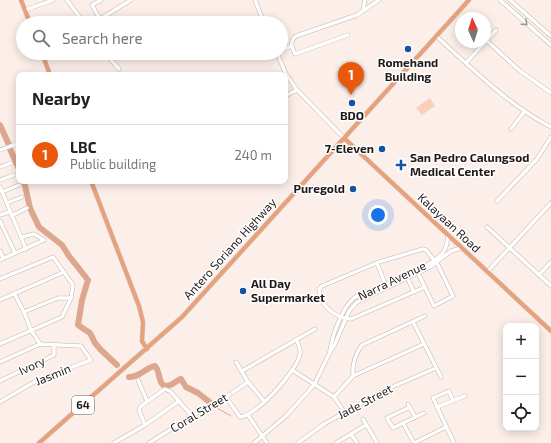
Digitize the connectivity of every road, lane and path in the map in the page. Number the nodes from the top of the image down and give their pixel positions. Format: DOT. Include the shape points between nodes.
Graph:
graph roads {
  1 [pos="21,0"];
  2 [pos="53,0"];
  3 [pos="68,0"];
  4 [pos="100,0"];
  5 [pos="121,0"];
  6 [pos="131,0"];
  7 [pos="255,0"];
  8 [pos="365,0"];
  9 [pos="379,0"];
  10 [pos="500,0"];
  11 [pos="510,0"];
  12 [pos="467,1"];
  13 [pos="124,4"];
  14 [pos="25,10"];
  15 [pos="363,12"];
  16 [pos="27,16"];
  17 [pos="79,16"];
  18 [pos="98,16"];
  19 [pos="105,16"];
  20 [pos="261,16"];
  21 [pos="496,30"];
  22 [pos="348,35"];
  23 [pos="491,35"];
  24 [pos="436,36"];
  25 [pos="551,36"];
  26 [pos="551,45"];
  27 [pos="292,46"];
  28 [pos="491,46"];
  29 [pos="288,47"];
  30 [pos="479,48"];
  31 [pos="45,60"];
  32 [pos="112,60"];
  33 [pos="280,60"];
  34 [pos="466,63"];
  35 [pos="119,69"];
  36 [pos="49,72"];
  37 [pos="285,72"];
  38 [pos="288,77"];
  39 [pos="297,90"];
  40 [pos="551,93"];
  41 [pos="288,94"];
  42 [pos="524,112"];
  43 [pos="551,127"];
  44 [pos="511,130"];
  45 [pos="551,137"];
  46 [pos="344,138"];
  47 [pos="16,144"];
  48 [pos="0,150"];
  49 [pos="11,163"];
  50 [pos="0,167"];
  51 [pos="14,175"];
  52 [pos="0,180"];
  53 [pos="92,184"];
  54 [pos="19,185"];
  55 [pos="0,187"];
  56 [pos="2,192"];
  57 [pos="22,197"];
  58 [pos="0,201"];
  59 [pos="6,201"];
  60 [pos="497,201"];
  61 [pos="551,203"];
  62 [pos="27,208"];
  63 [pos="10,214"];
  64 [pos="0,216"];
  65 [pos="0,221"];
  66 [pos="487,227"];
  67 [pos="448,236"];
  68 [pos="21,237"];
  69 [pos="461,248"];
  70 [pos="510,248"];
  71 [pos="26,249"];
  72 [pos="0,251"];
  73 [pos="15,253"];
  74 [pos="2,259"];
  75 [pos="436,261"];
  76 [pos="551,262"];
  77 [pos="377,263"];
  78 [pos="64,272"];
  79 [pos="487,272"];
  80 [pos="418,273"];
  81 [pos="539,275"];
  82 [pos="407,276"];
  83 [pos="0,279"];
  84 [pos="386,286"];
  85 [pos="551,286"];
  86 [pos="425,287"];
  87 [pos="414,292"];
  88 [pos="14,293"];
  89 [pos="71,298"];
  90 [pos="0,300"];
  91 [pos="24,312"];
  92 [pos="425,316"];
  93 [pos="341,317"];
  94 [pos="346,319"];
  95 [pos="413,322"];
  96 [pos="315,329"];
  97 [pos="31,330"];
  98 [pos="551,331"];
  99 [pos="296,339"];
  100 [pos="0,344"];
  101 [pos="40,344"];
  102 [pos="424,344"];
  103 [pos="54,345"];
  104 [pos="147,349"];
  105 [pos="330,352"];
  106 [pos="0,362"];
  107 [pos="236,362"];
  108 [pos="436,368"];
  109 [pos="292,370"];
  110 [pos="242,371"];
  111 [pos="353,376"];
  112 [pos="441,377"];
  113 [pos="138,380"];
  114 [pos="0,381"];
  115 [pos="248,382"];
  116 [pos="314,385"];
  117 [pos="465,396"];
  118 [pos="226,397"];
  119 [pos="334,397"];
  120 [pos="179,401"];
  121 [pos="264,401"];
  122 [pos="453,401"];
  123 [pos="0,402"];
  124 [pos="147,402"];
  125 [pos="437,407"];
  126 [pos="345,413"];
  127 [pos="424,413"];
  128 [pos="248,415"];
  129 [pos="192,416"];
  130 [pos="415,417"];
  131 [pos="363,419"];
  132 [pos="403,424"];
  133 [pos="145,425"];
  134 [pos="366,425"];
  135 [pos="446,427"];
  136 [pos="351,434"];
  137 [pos="263,436"];
  138 [pos="375,442"];
  139 [pos="39,443"];
  140 [pos="114,443"];
  141 [pos="150,443"];
  142 [pos="254,443"];
  143 [pos="267,443"];
  144 [pos="298,443"];
  145 [pos="338,443"];
  146 [pos="356,443"];
  147 [pos="414,443"];
  148 [pos="454,443"];
  1 -- 14 [label="main road"];
  2 -- 14 [label="street"];
  3 -- 17 [label="street"];
  4 -- 18 [label="street" via="92,5"];
  5 -- 13 [label="street"];
  6 -- 13 [label="street"];
  7 -- 20 [label="street"];
  8 -- 15 [label="street"];
  9 -- 15 [label="street"];
  10 -- 26 [label="street, one-way"];
  11 -- 25 [label="street"];
  12 -- 24 [label="main road, Antero Soriano Highway / 64"];
  13 -- 19 [label="street"];
  14 -- 16 [label="main road"];
  15 -- 27 [label="street" via="296,36"];
  21 -- 23 [label="street"];
  22 -- 27 [label="street" via="295,54"];
  24 -- 34 [label="street"];
  24 -- 46 [label="main road, Antero Soriano Highway / 64"];
  27 -- 29 [label="street"];
  28 -- 40 [label="street" via="541,88"];
  30 -- 34 [label="street"];
  31 -- 36 [label="main road"];
  32 -- 35 [label="street"];
  33 -- 37 [label="street, Kalayaan Road"];
  34 -- 42 [label="street"];
  38 -- 39 [label="street, Kalayaan Road"];
  39 -- 41 [label="street"];
  39 -- 46 [label="street, Kalayaan Road"];
  42 -- 43 [label="street"];
  42 -- 44 [label="street"];
  45 -- 60 [label="street" via="537,159"];
  46 -- 67 [label="main road, Kalayaan Road"];
  46 -- 104 [label="main road, Antero Soriano Highway / 64" via="182,317"];
  47 -- 48 [label="street"];
  49 -- 50 [label="street"];
  51 -- 52 [label="street"];
  53 -- 104 [label="main road" via="139,306 142,341"];
  54 -- 56 [label="street"];
  55 -- 56 [label="street"];
  56 -- 59 [label="street"];
  57 -- 59 [label="street"];
  58 -- 59 [label="street"];
  59 -- 63 [label="street"];
  61 -- 70 [label="street"];
  62 -- 63 [label="street"];
  63 -- 64 [label="street"];
  63 -- 68 [label="street"];
  65 -- 73 [label="street"];
  66 -- 70 [label="street"];
  67 -- 69 [label="main road, Kalayaan Road"];
  67 -- 75 [label="street, Narra Avenue" via="446,247"];
  68 -- 71 [label="street"];
  68 -- 71 [label="street" via="34,234 44,239"];
  69 -- 75 [label="street, Narra Avenue"];
  69 -- 79 [label="main road, Kalayaan Road"];
  70 -- 79 [label="street"];
  70 -- 81 [label="street"];
  71 -- 73 [label="street"];
  72 -- 74 [label="street"];
  73 -- 74 [label="street"];
  75 -- 77 [label="street" via="423,249"];
  75 -- 80 [label="street, Narra Avenue"];
  75 -- 82 [label="street, Narra Avenue"];
  75 -- 86 [label="street" via="453,296 434,306"];
  76 -- 81 [label="street"];
  77 -- 84 [label="street"];
  77 -- 93 [label="street" via="319,289 327,309"];
  78 -- 83 [label="street" via="53,257"];
  78 -- 88 [label="street"];
  78 -- 89 [label="street" via="73,285"];
  79 -- 98 [label="main road, Kalayaan Road"];
  80 -- 82 [label="street, Narra Avenue"];
  80 -- 86 [label="street"];
  81 -- 85 [label="street"];
  82 -- 84 [label="street, Narra Avenue"];
  82 -- 87 [label="street"];
  84 -- 93 [label="street, Narra Avenue" via="355,298"];
  84 -- 94 [label="street, Narra Avenue" via="357,302"];
  86 -- 87 [label="street"];
  87 -- 94 [label="street"];
  88 -- 90 [label="street"];
  88 -- 91 [label="street"];
  89 -- 91 [label="street" via="58,298"];
  89 -- 97 [label="street" via="62,317"];
  91 -- 97 [label="street"];
  92 -- 95 [label="street"];
  93 -- 94 [label="street"];
  93 -- 105 [label="street, Narra Avenue"];
  94 -- 105 [label="street, Narra Avenue"];
  95 -- 102 [label="street"];
  95 -- 111 [label="street" via="362,345 356,352"];
  96 -- 99 [label="street"];
  97 -- 100 [label="street"];
  97 -- 101 [label="street"];
  99 -- 109 [label="street" via="300,354"];
  99 -- 110 [label="street"];
  101 -- 103 [label="street"];
  101 -- 106 [label="street"];
  102 -- 108 [label="street"];
  102 -- 111 [label="street"];
  103 -- 114 [label="street, Ivory" via="54,355"];
  103 -- 123 [label="street, Jasmin" via="81,346 91,361 34,382"];
  104 -- 139 [label="main road, Antero Soriano Highway / 64"];
  105 -- 116 [label="street, Narra Avenue"];
  107 -- 110 [label="street"];
  108 -- 112 [label="street"];
  108 -- 126 [label="street, Jade Street" via="385,390"];
  109 -- 116 [label="street"];
  109 -- 121 [label="street"];
  110 -- 115 [label="street"];
  111 -- 119 [label="street"];
  113 -- 124 [label="street"];
  115 -- 118 [label="street, Coral Street"];
  115 -- 121 [label="street"];
  116 -- 119 [label="street"];
  116 -- 137 [label="street, Narra Avenue" via="286,416"];
  117 -- 122 [label="street"];
  118 -- 128 [label="street" via="240,417"];
  118 -- 129 [label="street, Coral Street"];
  119 -- 126 [label="street"];
  120 -- 124 [label="street" via="165,389"];
  120 -- 129 [label="street"];
  120 -- 133 [label="street"];
  121 -- 128 [label="street"];
  122 -- 125 [label="street"];
  122 -- 125 [label="street" via="449,391 433,398"];
  124 -- 133 [label="street" via="139,410"];
  125 -- 135 [label="street"];
  126 -- 144 [label="street, Jade Street" via="324,424"];
  127 -- 130 [label="street"];
  128 -- 137 [label="street"];
  129 -- 141 [label="street, Coral Street"];
  130 -- 132 [label="street"];
  130 -- 132 [label="street" via="409,406 387,418 393,428"];
  131 -- 134 [label="street"];
  132 -- 147 [label="street"];
  133 -- 140 [label="street"];
  134 -- 136 [label="street"];
  134 -- 138 [label="street"];
  135 -- 147 [label="street"];
  135 -- 148 [label="street"];
  136 -- 145 [label="street"];
  136 -- 146 [label="street"];
  137 -- 142 [label="street, Narra Avenue"];
  137 -- 143 [label="street"];
}
